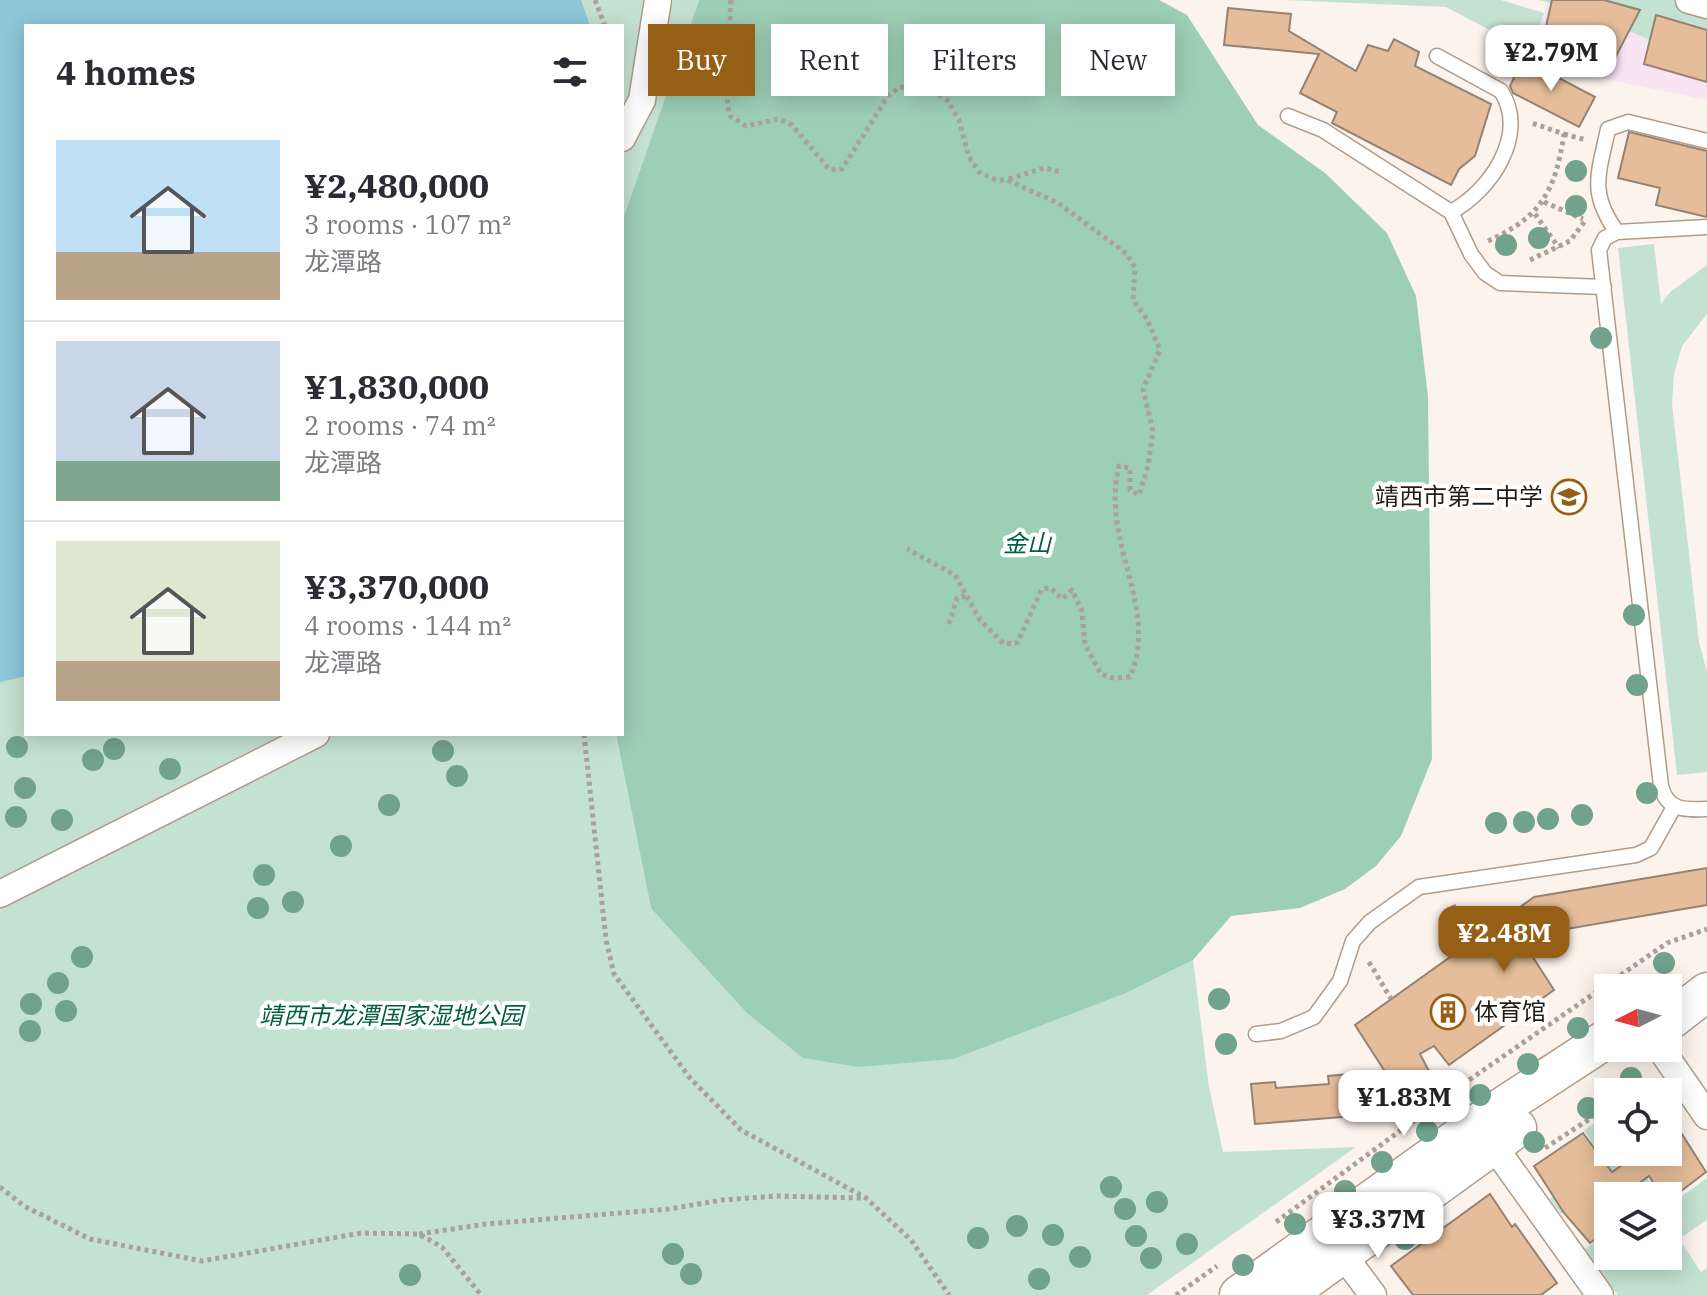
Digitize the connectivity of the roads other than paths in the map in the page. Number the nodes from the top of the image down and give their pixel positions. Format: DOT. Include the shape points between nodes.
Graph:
graph roads {
  1 [pos="658,0"];
  2 [pos="1689,0"];
  3 [pos="1707,5"];
  4 [pos="1437,56"];
  5 [pos="1288,116"];
  6 [pos="624,134"];
  7 [pos="1707,141"];
  8 [pos="1451,212"];
  9 [pos="1707,227"];
  10 [pos="1617,232"];
  11 [pos="1604,287"];
  12 [pos="312,736"];
  13 [pos="1674,807"];
  14 [pos="1707,809"];
  15 [pos="0,894"];
  16 [pos="1707,970"];
  17 [pos="1682,987"];
  18 [pos="1707,992"];
  19 [pos="1682,1011"];
  20 [pos="1256,1034"];
  21 [pos="1594,1047"];
  22 [pos="1615,1062"];
  23 [pos="1670,1062"];
  24 [pos="1707,1116"];
  25 [pos="1502,1158"];
  26 [pos="1343,1255"];
  27 [pos="1239,1295"];
  28 [pos="1286,1295"];
  29 [pos="1373,1295"];
  30 [pos="1600,1295"];
  1 -- 6 [label="street" via="642,100"];
  2 -- 3 [label="street"];
  4 -- 8 [label="lane" via="1501,91 1509,114 1505,154 1495,171 1469,203"];
  5 -- 8 [label="lane" via="1323,130"];
  7 -- 10 [label="lane" via="1628,122 1608,129 1596,190 1598,203"];
  8 -- 11 [label="lane" via="1477,263 1500,283"];
  9 -- 10 [label="lane"];
  10 -- 11 [label="lane" via="1605,238 1599,250"];
  11 -- 13 [label="lane" via="1661,786 1664,799"];
  12 -- 15 [label="street"];
  13 -- 14 [label="lane"];
  13 -- 20 [label="lane" via="1651,848 1636,855 1419,887 1353,941 1340,981 1314,1017 1281,1031"];
  16 -- 17 [label="main road"];
  18 -- 19 [label="main road"];
  21 -- 27 [label="main road" via="1474,1126"];
  22 -- 25 [label="main road"];
  23 -- 24 [label="street"];
  25 -- 26 [label="main road"];
  25 -- 30 [label="street"];
  26 -- 28 [label="main road"];
  26 -- 29 [label="street"];
}
